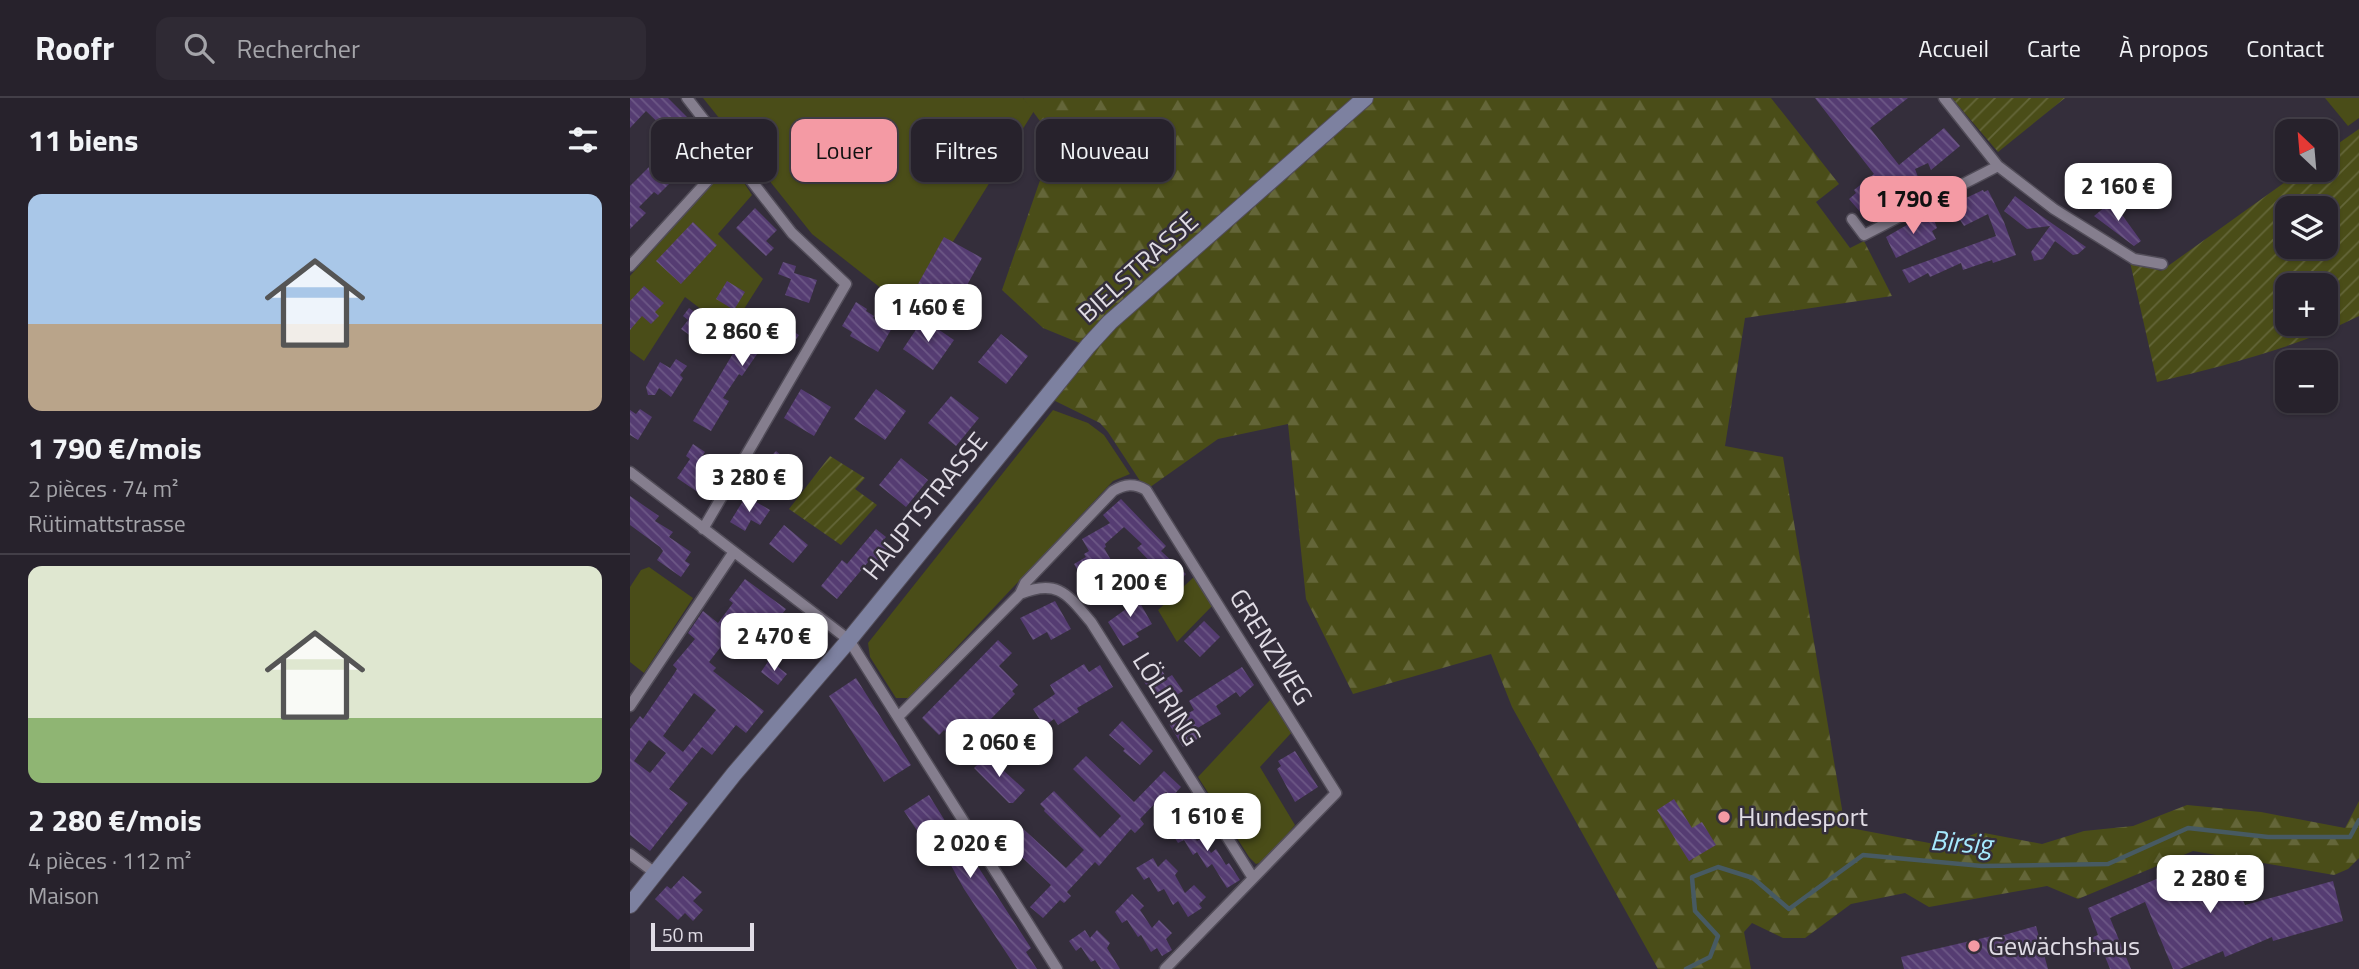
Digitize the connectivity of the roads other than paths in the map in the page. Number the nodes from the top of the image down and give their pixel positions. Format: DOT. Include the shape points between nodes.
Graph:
graph roads {
  1 [pos="687,98"];
  2 [pos="1365,98"];
  3 [pos="1944,98"];
  4 [pos="703,119"];
  5 [pos="1998,166"];
  6 [pos="706,182"];
  7 [pos="752,182"];
  8 [pos="1852,219"];
  9 [pos="2162,264"];
  10 [pos="630,266"];
  11 [pos="1045,396"];
  12 [pos="630,472"];
  13 [pos="702,529"];
  14 [pos="733,553"];
  15 [pos="1020,594"];
  16 [pos="849,640"];
  17 [pos="630,706"];
  18 [pos="898,717"];
  19 [pos="630,854"];
  20 [pos="655,873"];
  21 [pos="1253,878"];
  22 [pos="630,905"];
  23 [pos="1057,969"];
  24 [pos="1165,969"];
  1 -- 4 [label="street"];
  2 -- 11 [label="main road, BIELSTRASSE" via="1110,322"];
  3 -- 5 [label="street"];
  5 -- 8 [label="street" via="1864,235"];
  5 -- 9 [label="street" via="2053,209 2134,259"];
  6 -- 10 [label="street"];
  7 -- 13 [label="street" via="792,233 846,284"];
  11 -- 16 [label="main road, HAUPTSTRASSE"];
  12 -- 13 [label="street"];
  13 -- 14 [label="street"];
  14 -- 16 [label="street"];
  14 -- 17 [label="street"];
  15 -- 18 [label="street"];
  15 -- 21 [label="street, LÖLIRING" via="1053,587 1066,593 1091,622"];
  15 -- 21 [label="street, GRENZWEG" via="1025,583 1113,491 1130,484 1146,490 1336,793"];
  16 -- 18 [label="street"];
  16 -- 20 [label="main road, HAUPTSTRASSE"];
  18 -- 23 [label="street"];
  19 -- 20 [label="street"];
  20 -- 22 [label="main road, HAUPTSTRASSE"];
  21 -- 24 [label="street"];
}
